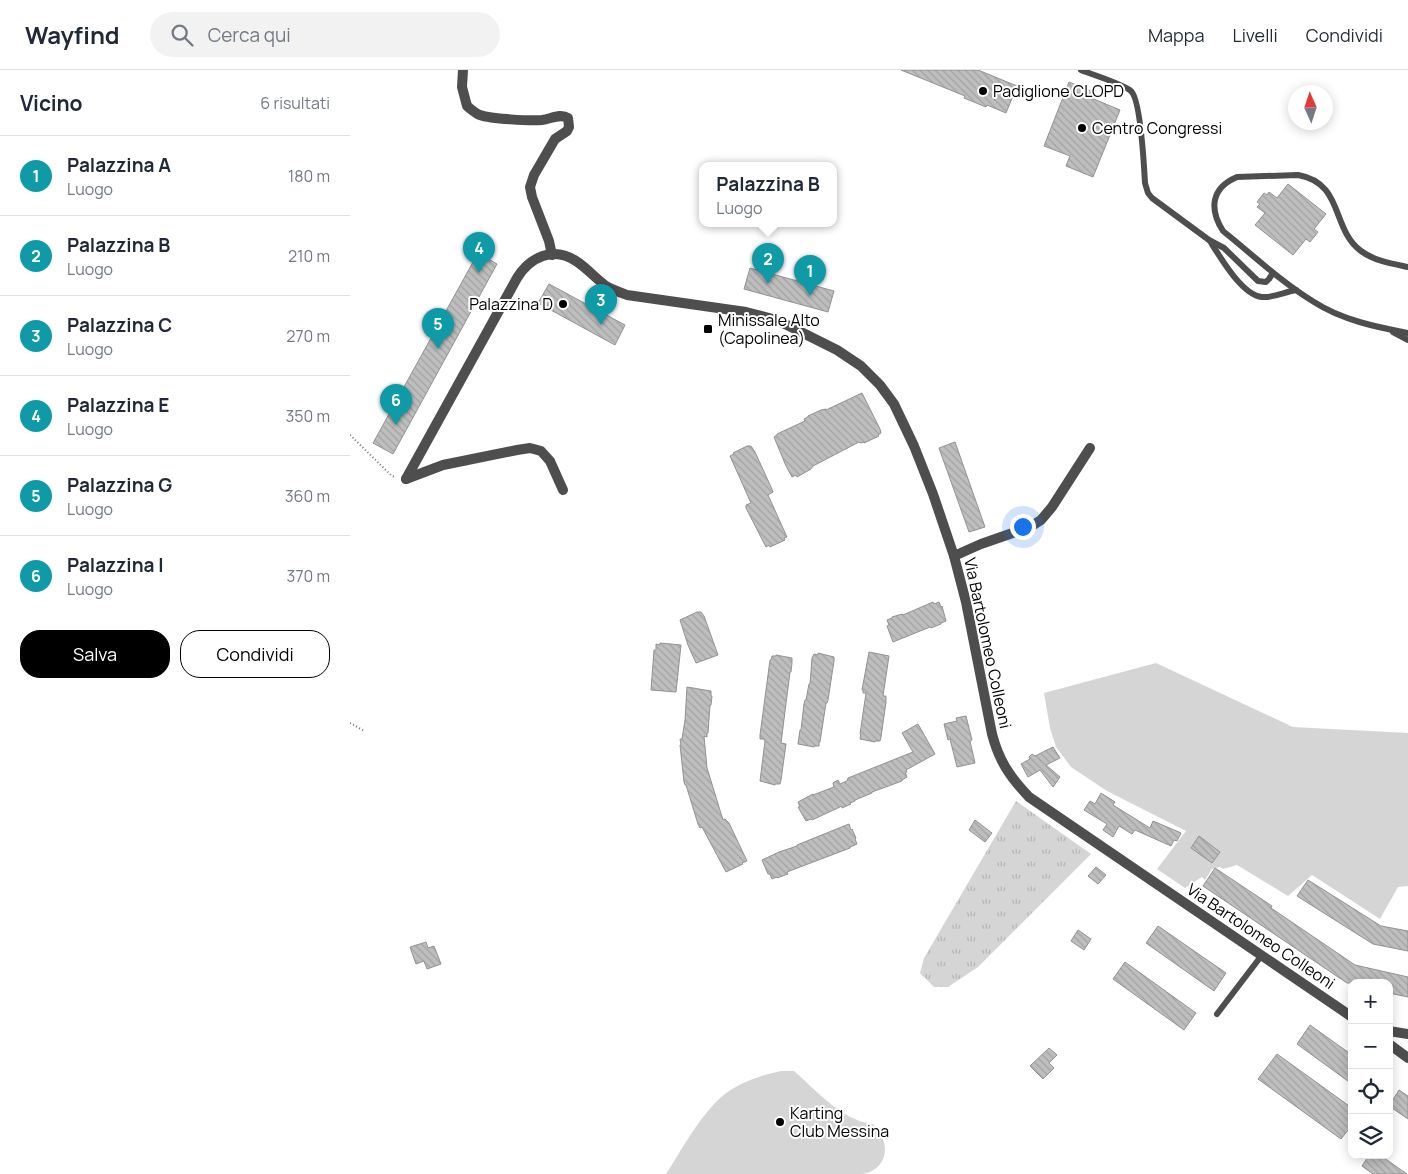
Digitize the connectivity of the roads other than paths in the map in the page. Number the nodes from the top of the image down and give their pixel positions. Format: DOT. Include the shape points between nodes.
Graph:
graph roads {
  1 [pos="463,70"];
  2 [pos="1081,70"];
  3 [pos="1209,240"];
  4 [pos="552,255"];
  5 [pos="1408,267"];
  6 [pos="1273,273"];
  7 [pos="1296,290"];
  8 [pos="1385,329"];
  9 [pos="1408,333"];
  10 [pos="1408,340"];
  11 [pos="1090,448"];
  12 [pos="562,490"];
  13 [pos="954,556"];
  14 [pos="1262,955"];
  15 [pos="1217,1014"];
  16 [pos="1348,1014"];
  17 [pos="1393,1032"];
  18 [pos="1408,1034"];
  19 [pos="1393,1047"];
  20 [pos="1408,1058"];
  1 -- 4 [label="street" via="462,87 468,106 482,115 536,120 568,118 568,131 555,139 531,182 532,197"];
  2 -- 3 [label="lane" via="1132,92 1137,102 1148,193"];
  3 -- 6 [label="lane" via="1224,248 1258,281 1266,282"];
  3 -- 7 [label="lane" via="1251,293 1270,297"];
  4 -- 12 [label="street" via="533,260 521,272 406,479 442,465 530,448 541,451 550,461"];
  4 -- 13 [label="street, Via Bartolomeo Colleoni" via="569,257 604,285 627,295 757,315 787,325 856,362 880,384 894,404 933,494"];
  5 -- 6 [label="lane" via="1362,253 1346,234 1329,194 1306,176 1231,179 1214,199 1217,223"];
  6 -- 7 [label="lane"];
  7 -- 8 [label="lane" via="1328,310"];
  8 -- 9 [label="lane"];
  8 -- 10 [label="lane"];
  11 -- 13 [label="street" via="1041,520"];
  13 -- 14 [label="street, Via Bartolomeo Colleoni" via="992,734 1009,774 1029,797"];
  14 -- 15 [label="lane"];
  14 -- 16 [label="street, Via Bartolomeo Colleoni"];
  17 -- 18 [label="street"];
  19 -- 20 [label="street"];
}
